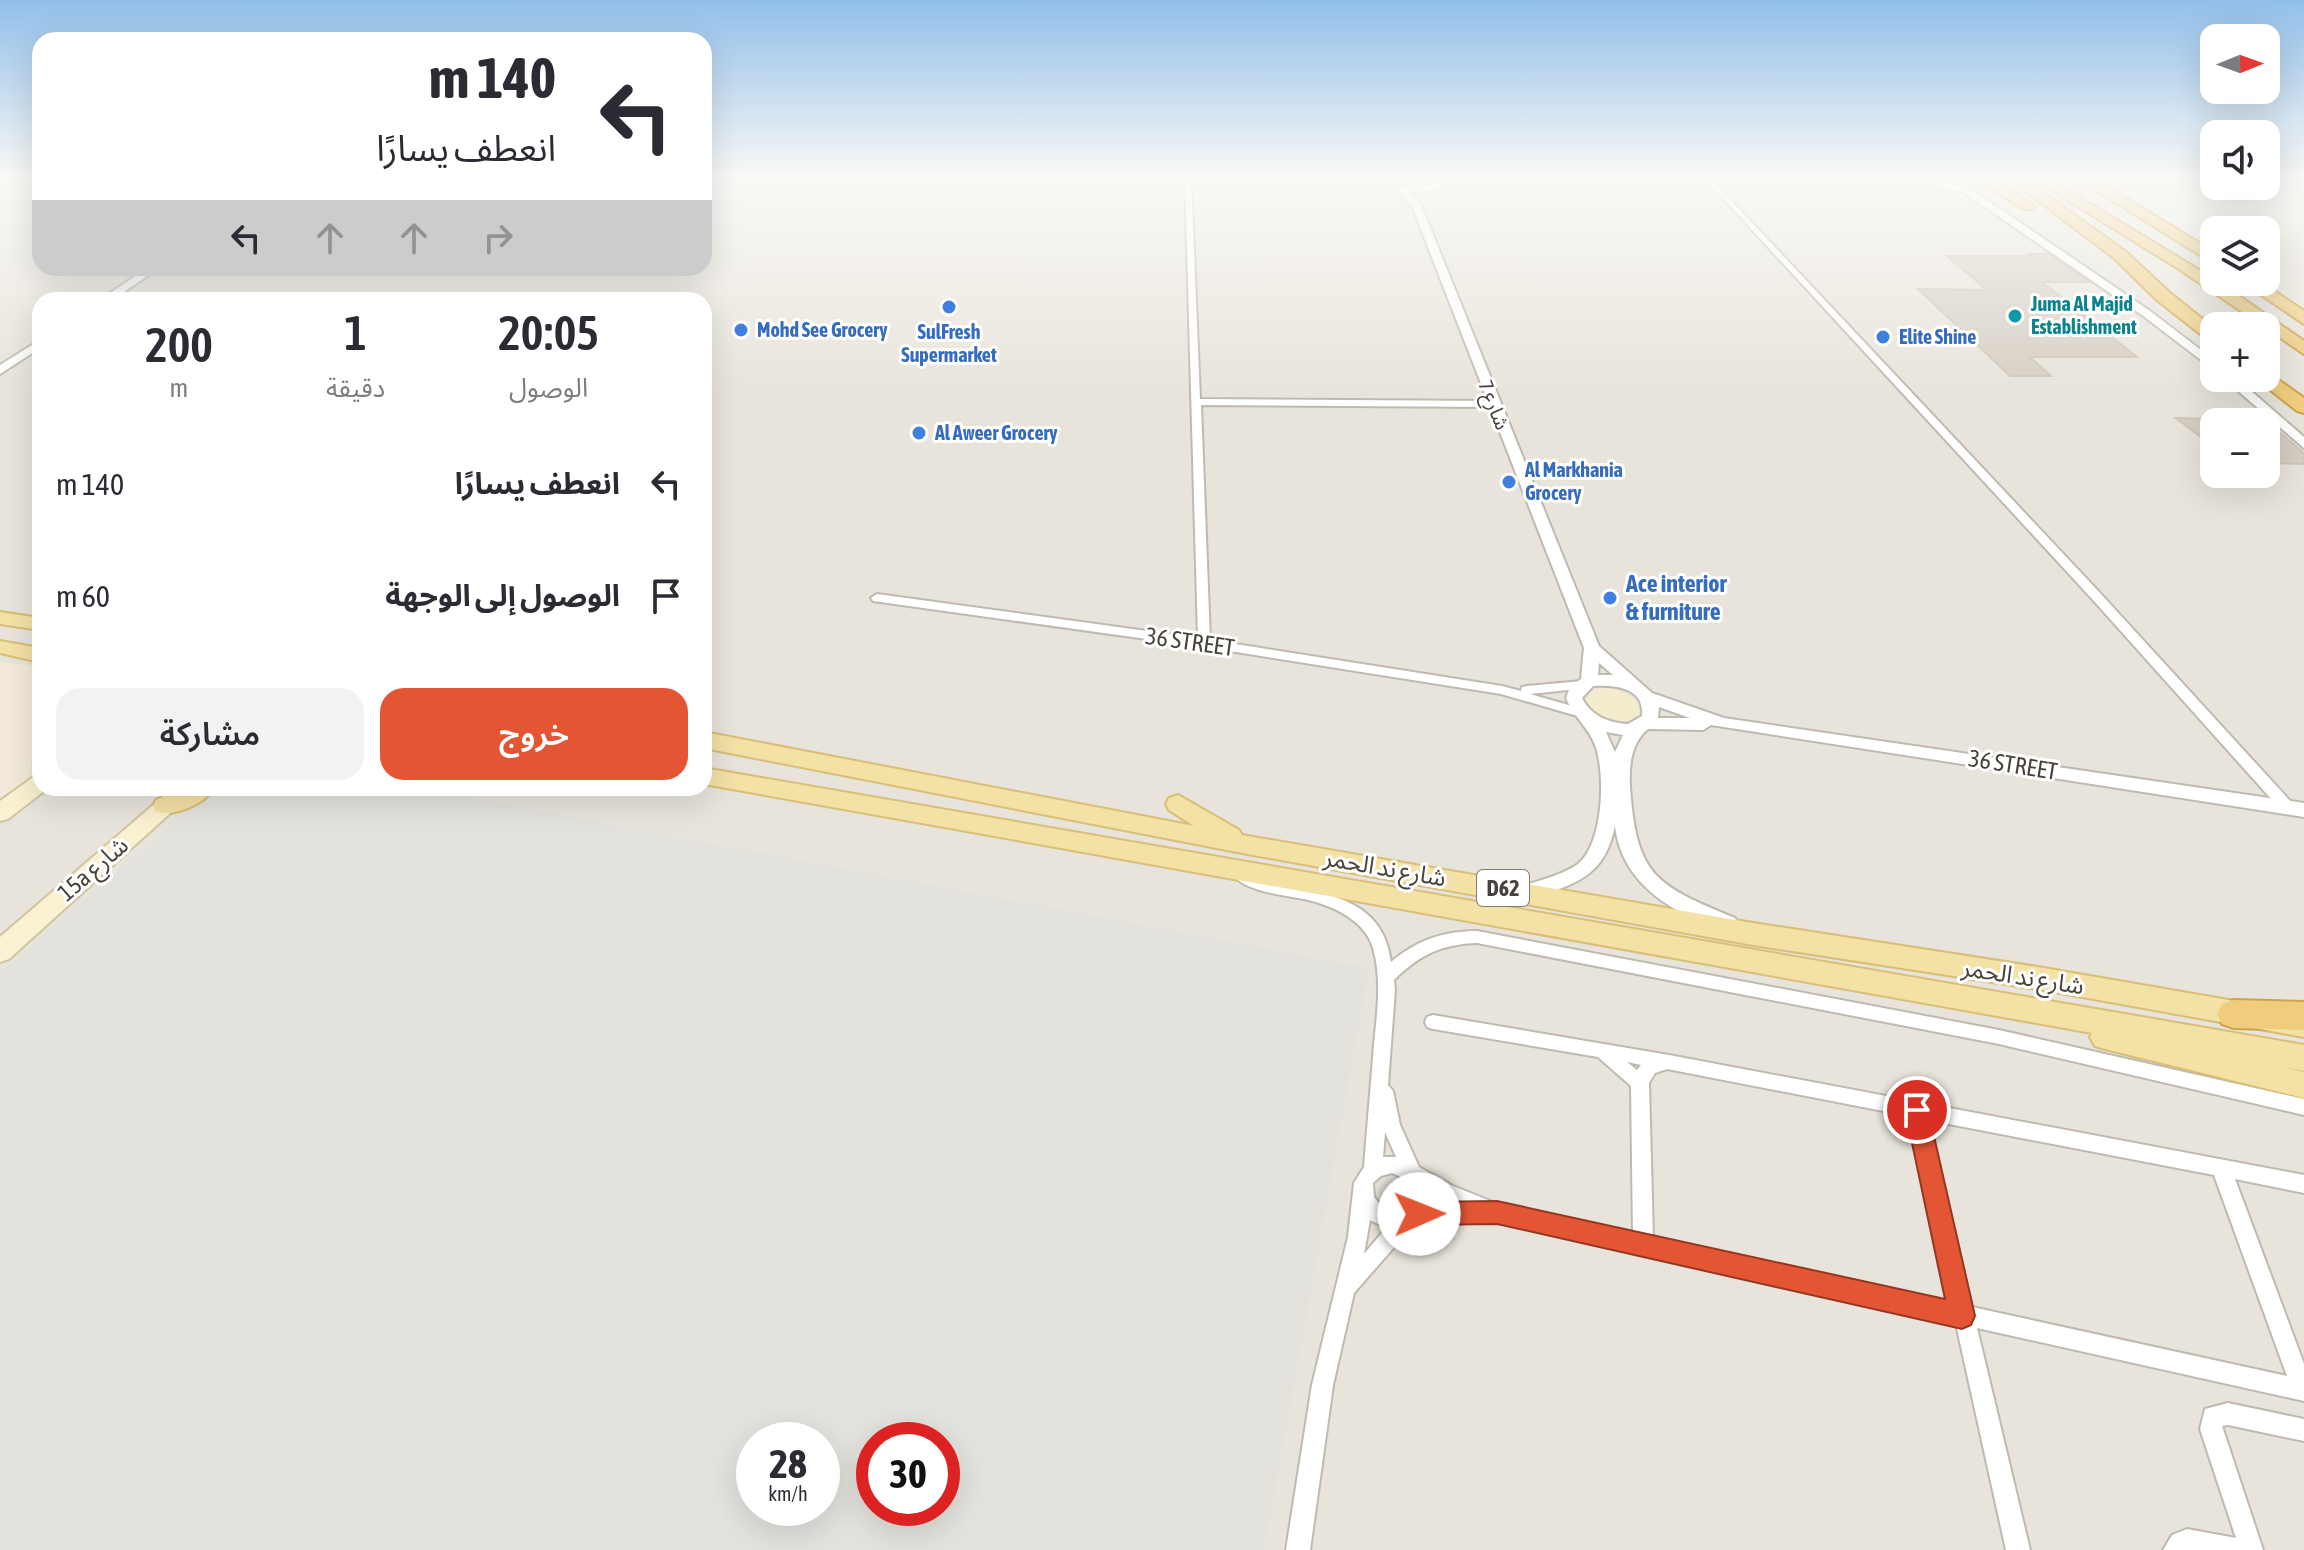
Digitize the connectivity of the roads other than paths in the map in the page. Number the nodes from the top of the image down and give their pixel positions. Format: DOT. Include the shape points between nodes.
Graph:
graph roads {
  1 [pos="1190,249"];
  2 [pos="1433,249"];
  3 [pos="1774,249"];
  4 [pos="2053,249"];
  5 [pos="2093,249"];
  6 [pos="2113,249"];
  7 [pos="2127,249"];
  8 [pos="2154,249"];
  9 [pos="142,276"];
  10 [pos="2280,291"];
  11 [pos="117,292"];
  12 [pos="2164,297"];
  13 [pos="2207,312"];
  14 [pos="2304,317"];
  15 [pos="2200,325"];
  16 [pos="32,348"];
  17 [pos="2304,349"];
  18 [pos="2200,355"];
  19 [pos="2280,369"];
  20 [pos="0,370"];
  21 [pos="2304,387"];
  22 [pos="2280,388"];
  23 [pos="2245,392"];
  24 [pos="1195,402"];
  25 [pos="1494,404"];
  26 [pos="2304,407"];
  27 [pos="2304,444"];
  28 [pos="877,598"];
  29 [pos="0,618"];
  30 [pos="32,623"];
  31 [pos="0,639"];
  32 [pos="1204,643"];
  33 [pos="32,644"];
  34 [pos="0,647"];
  35 [pos="1592,648"];
  36 [pos="32,653"];
  37 [pos="1586,683"];
  38 [pos="1502,690"];
  39 [pos="1639,691"];
  40 [pos="1586,716"];
  41 [pos="1722,723"];
  42 [pos="1643,724"];
  43 [pos="712,742"];
  44 [pos="712,777"];
  45 [pos="32,789"];
  46 [pos="172,797"];
  47 [pos="1178,804"];
  48 [pos="2295,808"];
  49 [pos="0,813"];
  50 [pos="1242,844"];
  51 [pos="1234,870"];
  52 [pos="1527,892"];
  53 [pos="1753,934"];
  54 [pos="0,952"];
  55 [pos="1387,977"];
  56 [pos="1929,990"];
  57 [pos="2234,1014"];
  58 [pos="2304,1016"];
  59 [pos="1433,1022"];
  60 [pos="2304,1025"];
  61 [pos="1598,1052"];
  62 [pos="2304,1058"];
  63 [pos="1669,1062"];
  64 [pos="1381,1075"];
  65 [pos="1640,1083"];
  66 [pos="2304,1085"];
  67 [pos="2304,1107"];
  68 [pos="1917,1110"];
  69 [pos="2221,1168"];
  70 [pos="1373,1170"];
  71 [pos="1412,1173"];
  72 [pos="2304,1184"];
  73 [pos="1363,1195"];
  74 [pos="1497,1213"];
  75 [pos="1412,1218"];
  76 [pos="1643,1246"];
  77 [pos="1345,1292"];
  78 [pos="1962,1316"];
  79 [pos="2304,1390"];
  80 [pos="2304,1430"];
  81 [pos="1298,1550"];
  82 [pos="2018,1550"];
  83 [pos="2175,1550"];
  84 [pos="2236,1550"];
  85 [pos="2251,1550"];
  1 -- 24 [label="street"];
  2 -- 25 [label="street, شارع 7"];
  3 -- 48 [label="street"];
  4 -- 18 [label="street"];
  5 -- 12 [label="highway"];
  6 -- 12 [label="highway"];
  7 -- 13 [label="highway"];
  8 -- 17 [label="highway"];
  9 -- 11 [label="street"];
  10 -- 14 [label="highway"];
  12 -- 15 [label="highway"];
  16 -- 20 [label="street"];
  19 -- 21 [label="highway"];
  22 -- 26 [label="highway"];
  23 -- 27 [label="street"];
  24 -- 25 [label="street"];
  24 -- 32 [label="street"];
  25 -- 35 [label="street, شارع 7"];
  28 -- 32 [label="street, 36 STREET"];
  29 -- 30 [label="main road"];
  31 -- 33 [label="main road"];
  32 -- 38 [label="street, 36 STREET"];
  34 -- 36 [label="main road"];
  35 -- 37 [label="street, شارع 7"];
  35 -- 39 [label="street, شارع 7"];
  37 -- 38 [label="street, 36 STREET"];
  37 -- 39 [label="street" via="1602,680"];
  37 -- 40 [label="street, شارع 7" via="1574,698"];
  38 -- 40 [label="street, 36 STREET"];
  39 -- 41 [label="street, 36 STREET"];
  39 -- 42 [label="street" via="1652,706"];
  40 -- 42 [label="street, 36 STREET" via="1615,728"];
  40 -- 52 [label="street" via="1603,744 1609,770 1605,840 1582,871"];
  41 -- 42 [label="street, 36 STREET"];
  41 -- 48 [label="street, 36 STREET"];
  42 -- 53 [label="street" via="1623,750 1620,770 1626,834 1637,865 1686,906"];
  43 -- 50 [label="main road, شارع ند الحمر / D62"];
  44 -- 51 [label="main road, شارع ند الحمر / D62"];
  45 -- 49 [label="main road"];
  46 -- 54 [label="main road, 15a شارع"];
  47 -- 50 [label="main road"];
  50 -- 52 [label="main road, شارع ند الحمر / D62"];
  51 -- 55 [label="street" via="1259,884 1332,900 1357,914 1381,945"];
  51 -- 56 [label="main road, شارع ند الحمر / D62"];
  52 -- 53 [label="main road, شارع ند الحمر / D62"];
  53 -- 57 [label="main road, شارع ند الحمر / D62"];
  55 -- 64 [label="street"];
  55 -- 67 [label="street" via="1426,944 1477,937 1999,1037"];
  56 -- 62 [label="main road, شارع ند الحمر / D62"];
  56 -- 66 [label="main road" via="2024,1019"];
  57 -- 58 [label="highway"];
  57 -- 60 [label="main road, شارع ند الحمر / D62"];
  59 -- 61 [label="street"];
  61 -- 63 [label="street"];
  61 -- 65 [label="street"];
  63 -- 65 [label="street" via="1644,1071"];
  63 -- 68 [label="street"];
  64 -- 70 [label="street"];
  64 -- 71 [label="street" via="1391,1125"];
  65 -- 76 [label="street"];
  68 -- 69 [label="street"];
  68 -- 78 [label="street"];
  69 -- 72 [label="street"];
  69 -- 79 [label="street"];
  70 -- 71 [label="street" via="1392,1164"];
  70 -- 73 [label="street"];
  71 -- 74 [label="street"];
  71 -- 75 [label="street" via="1425,1193 1424,1204"];
  73 -- 75 [label="street" via="1378,1216 1391,1221"];
  73 -- 77 [label="street"];
  74 -- 75 [label="street"];
  74 -- 76 [label="street"];
  75 -- 77 [label="street" via="1373,1255"];
  76 -- 78 [label="street"];
  77 -- 81 [label="street" via="1320,1400"];
  78 -- 79 [label="street"];
  78 -- 82 [label="street"];
  80 -- 85 [label="street" via="2228,1414 2213,1417 2211,1429"];
  83 -- 84 [label="street" via="2187,1541"];
}
